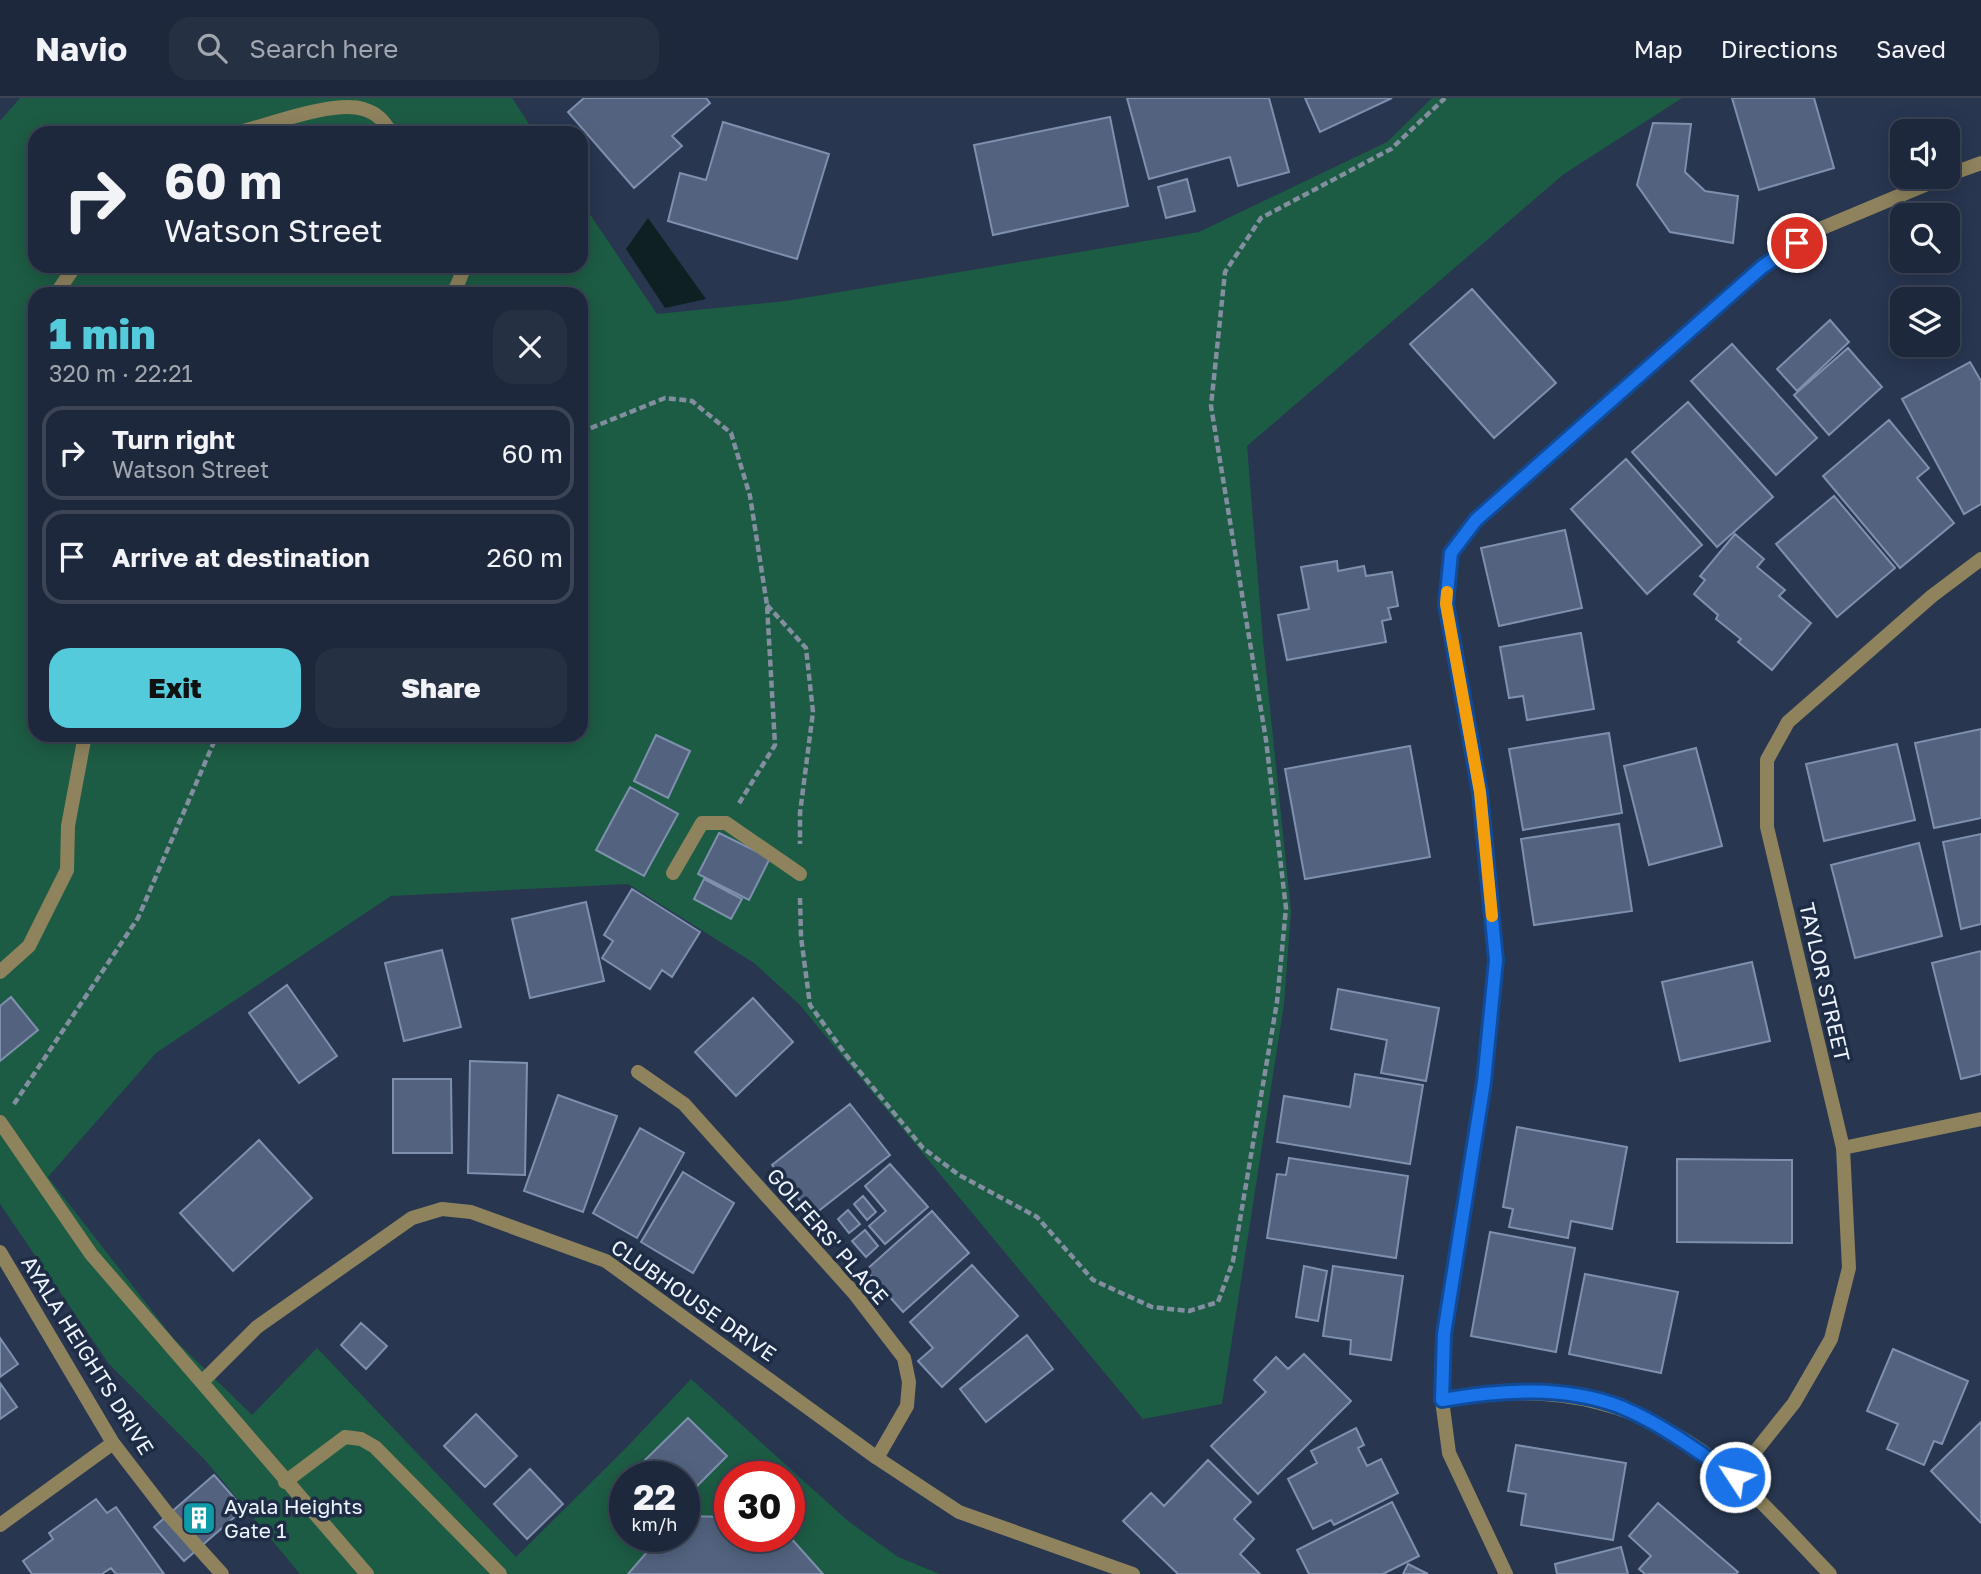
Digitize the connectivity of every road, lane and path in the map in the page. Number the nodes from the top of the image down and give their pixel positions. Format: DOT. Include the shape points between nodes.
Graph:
graph roads {
  1 [pos="1445,98"];
  2 [pos="264,126"];
  3 [pos="387,126"];
  4 [pos="1981,163"];
  5 [pos="1960,171"];
  6 [pos="1914,189"];
  7 [pos="588,429"];
  8 [pos="1981,559"];
  9 [pos="767,605"];
  10 [pos="84,742"];
  11 [pos="213,742"];
  12 [pos="726,823"];
  13 [pos="673,873"];
  14 [pos="800,874"];
  15 [pos="0,972"];
  16 [pos="638,1072"];
  17 [pos="1981,1119"];
  18 [pos="0,1122"];
  19 [pos="1843,1148"];
  20 [pos="0,1252"];
  21 [pos="202,1382"];
  22 [pos="1442,1400"];
  23 [pos="113,1443"];
  24 [pos="877,1458"];
  25 [pos="1735,1477"];
  26 [pos="285,1482"];
  27 [pos="0,1525"];
  28 [pos="222,1574"];
  29 [pos="367,1574"];
  30 [pos="500,1574"];
  31 [pos="1133,1574"];
  32 [pos="1506,1574"];
  33 [pos="1830,1574"];
  1 -- 14 [label="path" via="1391,149 1261,218 1225,272 1211,406 1266,740 1286,908 1277,1002 1236,1247 1218,1302 1189,1311 1152,1307 1093,1280 1037,1217 959,1175 923,1148 810,1005 801,937"];
  2 -- 3 [label="street" via="340,107 363,109 382,118"];
  4 -- 5 [label="street"];
  6 -- 22 [label="street" via="1815,230 1762,267 1476,520 1451,553 1446,604 1480,792 1496,960 1484,1082 1444,1334"];
  7 -- 9 [label="path" via="665,398 692,401 731,433 750,496"];
  8 -- 19 [label="street, TAYLOR STREET" via="1932,596 1788,723 1767,760 1768,827"];
  9 -- 12 [label="path" via="775,745"];
  9 -- 14 [label="path" via="806,648 813,712 800,813"];
  10 -- 15 [label="street" via="68,826 67,870 29,946"];
  11 -- 18 [label="path" via="138,918"];
  12 -- 13 [label="street" via="702,823"];
  12 -- 14 [label="street"];
  16 -- 24 [label="street, GOLFERS' PLACE" via="684,1104 854,1293 904,1358 907,1406"];
  17 -- 19 [label="street"];
  18 -- 21 [label="street" via="91,1254"];
  19 -- 25 [label="street, TAYLOR STREET" via="1849,1268 1830,1339 1794,1404"];
  20 -- 23 [label="street, AYALA HEIGHTS DRIVE"];
  21 -- 24 [label="street, CLUBHOUSE DRIVE" via="257,1327 412,1218 442,1209 471,1212 606,1261"];
  21 -- 26 [label="street"];
  22 -- 25 [label="street" via="1501,1392 1581,1396 1621,1407 1682,1440"];
  22 -- 32 [label="street" via="1449,1453"];
  23 -- 27 [label="street"];
  23 -- 28 [label="street, AYALA HEIGHTS DRIVE"];
  24 -- 31 [label="street, CLUBHOUSE DRIVE" via="959,1512"];
  25 -- 33 [label="street"];
  26 -- 29 [label="street"];
  26 -- 30 [label="street" via="345,1437 361,1439 375,1447"];
}
